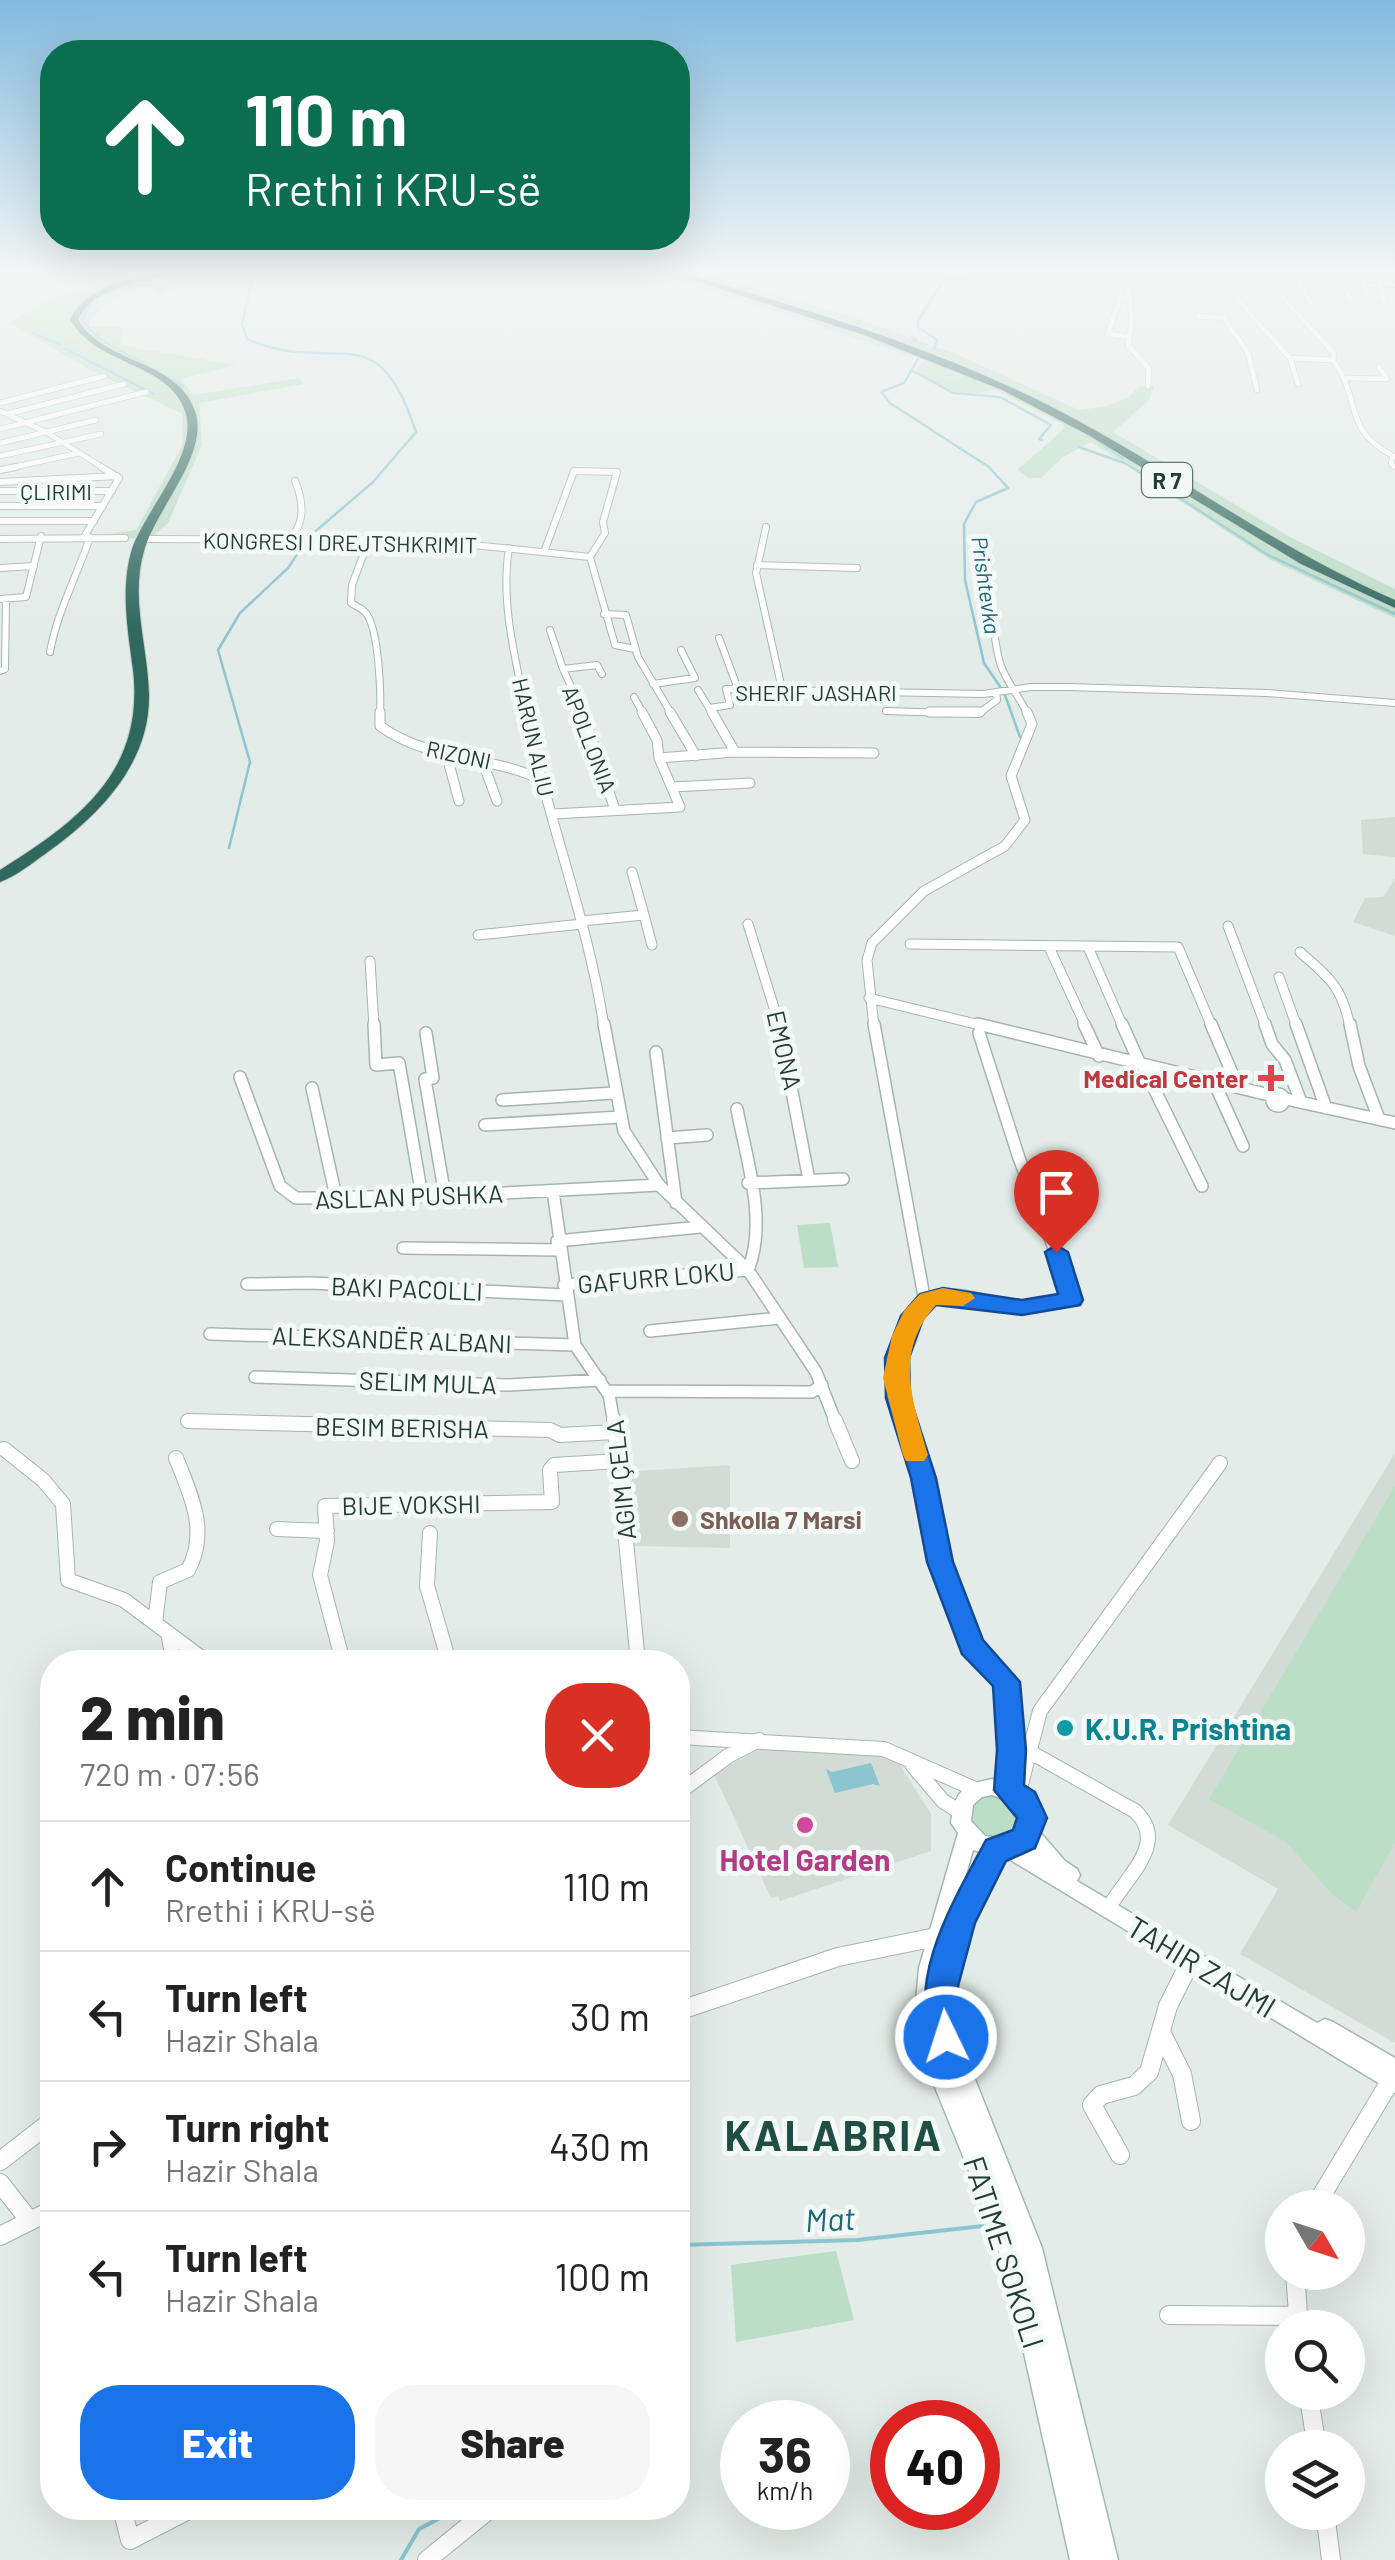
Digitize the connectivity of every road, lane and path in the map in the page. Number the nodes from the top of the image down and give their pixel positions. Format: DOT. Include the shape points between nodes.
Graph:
graph roads {
  1 [pos="38,393"];
  2 [pos="88,393"];
  3 [pos="104,393"];
  4 [pos="140,393"];
  5 [pos="171,393"];
  6 [pos="180,393"];
  7 [pos="1014,393"];
  8 [pos="1023,393"];
  9 [pos="1352,393"];
  10 [pos="118,399"];
  11 [pos="0,403"];
  12 [pos="2,414"];
  13 [pos="96,420"];
  14 [pos="27,423"];
  15 [pos="0,429"];
  16 [pos="46,432"];
  17 [pos="101,434"];
  18 [pos="62,442"];
  19 [pos="0,443"];
  20 [pos="79,452"];
  21 [pos="0,456"];
  22 [pos="48,460"];
  23 [pos="1395,467"];
  24 [pos="0,470"];
  25 [pos="117,476"];
  26 [pos="76,478"];
  27 [pos="294,480"];
  28 [pos="0,482"];
  29 [pos="0,491"];
  30 [pos="112,491"];
  31 [pos="0,506"];
  32 [pos="103,506"];
  33 [pos="0,520"];
  34 [pos="94,520"];
  35 [pos="766,528"];
  36 [pos="41,536"];
  37 [pos="87,537"];
  38 [pos="125,538"];
  39 [pos="148,538"];
  40 [pos="0,539"];
  41 [pos="363,541"];
  42 [pos="285,542"];
  43 [pos="508,548"];
  44 [pos="544,552"];
  45 [pos="590,557"];
  46 [pos="757,565"];
  47 [pos="34,566"];
  48 [pos="0,568"];
  49 [pos="857,568"];
  50 [pos="982,589"];
  51 [pos="3,599"];
  52 [pos="1395,602"];
  53 [pos="604,614"];
  54 [pos="550,630"];
  55 [pos="719,638"];
  56 [pos="635,650"];
  57 [pos="682,650"];
  58 [pos="50,652"];
  59 [pos="564,669"];
  60 [pos="0,672"];
  61 [pos="602,674"];
  62 [pos="653,684"];
  63 [pos="738,689"];
  64 [pos="782,689"];
  65 [pos="698,690"];
  66 [pos="1005,690"];
  67 [pos="634,697"];
  68 [pos="1395,703"];
  69 [pos="709,708"];
  70 [pos="886,711"];
  71 [pos="735,752"];
  72 [pos="446,753"];
  73 [pos="874,753"];
  74 [pos="696,756"];
  75 [pos="659,758"];
  76 [pos="482,760"];
  77 [pos="540,779"];
  78 [pos="750,783"];
  79 [pos="673,787"];
  80 [pos="459,801"];
  81 [pos="497,801"];
  82 [pos="616,810"];
  83 [pos="554,814"];
  84 [pos="632,872"];
  85 [pos="0,874"];
  86 [pos="644,915"];
  87 [pos="582,923"];
  88 [pos="748,924"];
  89 [pos="1228,926"];
  90 [pos="478,934"];
  91 [pos="910,944"];
  92 [pos="652,945"];
  93 [pos="1049,947"];
  94 [pos="1088,947"];
  95 [pos="1300,952"];
  96 [pos="370,961"];
  97 [pos="1280,978"];
  98 [pos="869,1004"];
  99 [pos="943,1022"];
  100 [pos="426,1033"];
  101 [pos="979,1033"];
  102 [pos="656,1052"];
  103 [pos="1098,1057"];
  104 [pos="1142,1066"];
  105 [pos="240,1077"];
  106 [pos="1215,1084"];
  107 [pos="1238,1087"];
  108 [pos="312,1088"];
  109 [pos="614,1093"];
  110 [pos="1271,1098"];
  111 [pos="502,1100"];
  112 [pos="1286,1101"];
  113 [pos="1300,1102"];
  114 [pos="1326,1108"];
  115 [pos="737,1109"];
  116 [pos="620,1118"];
  117 [pos="1379,1119"];
  118 [pos="1395,1125"];
  119 [pos="486,1126"];
  120 [pos="707,1135"];
  121 [pos="667,1138"];
  122 [pos="1243,1146"];
  123 [pos="843,1178"];
  124 [pos="809,1180"];
  125 [pos="748,1183"];
  126 [pos="659,1185"];
  127 [pos="1202,1186"];
  128 [pos="554,1191"];
  129 [pos="336,1196"];
  130 [pos="422,1196"];
  131 [pos="445,1196"];
  132 [pos="676,1203"];
  133 [pos="700,1228"];
  134 [pos="558,1246"];
  135 [pos="403,1248"];
  136 [pos="748,1270"];
  137 [pos="247,1284"];
  138 [pos="565,1290"];
  139 [pos="925,1302"];
  140 [pos="779,1318"];
  141 [pos="650,1331"];
  142 [pos="210,1334"];
  143 [pos="575,1345"];
  144 [pos="256,1377"];
  145 [pos="604,1385"];
  146 [pos="822,1385"];
  147 [pos="188,1422"];
  148 [pos="615,1432"];
  149 [pos="4,1449"];
  150 [pos="176,1458"];
  151 [pos="619,1461"];
  152 [pos="852,1461"];
  153 [pos="1220,1463"];
  154 [pos="277,1529"];
  155 [pos="327,1532"];
  156 [pos="430,1533"];
  157 [pos="155,1623"];
  158 [pos="169,1636"];
  159 [pos="171,1650"];
  160 [pos="189,1650"];
  161 [pos="340,1650"];
  162 [pos="446,1650"];
  163 [pos="637,1650"];
  164 [pos="690,1737"];
  165 [pos="759,1740"];
  166 [pos="1030,1752"];
  167 [pos="906,1760"];
  168 [pos="690,1785"];
  169 [pos="978,1790"];
  170 [pos="1014,1793"];
  171 [pos="960,1812"];
  172 [pos="968,1834"];
  173 [pos="1029,1834"];
  174 [pos="1004,1849"];
  175 [pos="1113,1901"];
  176 [pos="936,1937"];
  177 [pos="1191,1960"];
  178 [pos="690,2006"];
  179 [pos="1161,2032"];
  180 [pos="1394,2077"];
  181 [pos="1191,2121"];
  182 [pos="40,2130"];
  183 [pos="1120,2155"];
  184 [pos="0,2161"];
  185 [pos="0,2183"];
  186 [pos="1325,2190"];
  187 [pos="40,2216"];
  188 [pos="30,2221"];
  189 [pos="0,2236"];
  190 [pos="1169,2315"];
  191 [pos="1265,2320"];
  192 [pos="125,2520"];
  193 [pos="169,2520"];
  194 [pos="478,2520"];
  195 [pos="1327,2530"];
  196 [pos="426,2560"];
  197 [pos="1083,2560"];
  198 [pos="1105,2560"];
  199 [pos="1331,2560"];
  1 -- 11 [label="street"];
  2 -- 12 [label="street"];
  3 -- 10 [label="street"];
  4 -- 10 [label="street"];
  5 -- 85 [label="highway" via="185,422 182,446 140,520 124,571 131,723 119,758 94,793"];
  6 -- 85 [label="highway" via="193,422 190,446 145,530 134,570 139,731 125,764 93,806"];
  7 -- 52 [label="highway, R 7" via="1082,428 1282,552"];
  8 -- 52 [label="highway, R 7" via="1099,432 1290,550"];
  9 -- 23 [label="street" via="1362,438 1394,456"];
  10 -- 14 [label="street"];
  12 -- 14 [label="street"];
  13 -- 16 [label="street"];
  14 -- 15 [label="street"];
  14 -- 16 [label="street"];
  16 -- 18 [label="street"];
  16 -- 19 [label="street"];
  17 -- 18 [label="street"];
  18 -- 20 [label="street"];
  18 -- 21 [label="street"];
  20 -- 22 [label="street"];
  20 -- 25 [label="street"];
  22 -- 24 [label="street"];
  22 -- 26 [label="street"];
  25 -- 26 [label="street"];
  25 -- 30 [label="street"];
  26 -- 28 [label="street"];
  27 -- 42 [label="street" via="302,496 300,526"];
  29 -- 30 [label="street, ÇLIRIMI"];
  30 -- 32 [label="street"];
  31 -- 32 [label="street"];
  32 -- 34 [label="street"];
  33 -- 34 [label="street"];
  34 -- 37 [label="street"];
  35 -- 46 [label="street"];
  36 -- 37 [label="street"];
  36 -- 40 [label="street"];
  36 -- 47 [label="street"];
  37 -- 38 [label="street"];
  37 -- 58 [label="street"];
  39 -- 42 [label="street, KONGRESI I DREJTSHKRIMIT"];
  41 -- 42 [label="street, KONGRESI I DREJTSHKRIMIT"];
  41 -- 43 [label="street, KONGRESI I DREJTSHKRIMIT"];
  41 -- 72 [label="street, RIZONI" via="351,603 371,624 380,726 396,738"];
  43 -- 44 [label="street, KONGRESI I DREJTSHKRIMIT"];
  43 -- 77 [label="street, HARUN ALIU" via="512,638"];
  44 -- 45 [label="street, KONGRESI I DREJTSHKRIMIT"];
  44 -- 45 [label="street" via="574,471 619,473 605,533"];
  45 -- 53 [label="street"];
  46 -- 49 [label="street"];
  46 -- 64 [label="street"];
  47 -- 48 [label="street"];
  47 -- 51 [label="street" via="26,597"];
  50 -- 66 [label="street" via="992,606 990,631"];
  51 -- 60 [label="street"];
  53 -- 56 [label="street" via="616,647"];
  53 -- 56 [label="street" via="626,614"];
  54 -- 59 [label="street, APOLLONIA"];
  55 -- 63 [label="street"];
  56 -- 62 [label="street"];
  57 -- 62 [label="street" via="695,678"];
  59 -- 61 [label="street, APOLLONIA" via="597,665"];
  59 -- 82 [label="street, APOLLONIA"];
  62 -- 74 [label="street"];
  63 -- 64 [label="street, SHERIF JASHARI"];
  63 -- 69 [label="street, SHERIF JASHARI" via="726,689 730,705"];
  64 -- 66 [label="street, SHERIF JASHARI"];
  65 -- 69 [label="street"];
  66 -- 68 [label="street, SHERIF JASHARI" via="1267,693"];
  66 -- 70 [label="street" via="978,714"];
  66 -- 98 [label="street" via="1032,724 1011,776 1025,820 1005,846 917,896 877,935 867,960"];
  67 -- 75 [label="street"];
  69 -- 71 [label="street, SHERIF JASHARI"];
  71 -- 73 [label="street"];
  71 -- 74 [label="street"];
  72 -- 76 [label="street, RIZONI"];
  72 -- 80 [label="street"];
  74 -- 75 [label="street"];
  75 -- 79 [label="street"];
  76 -- 77 [label="street, RIZONI"];
  76 -- 81 [label="street"];
  77 -- 83 [label="street, HARUN ALIU"];
  78 -- 79 [label="street"];
  79 -- 82 [label="street" via="678,808"];
  82 -- 83 [label="street"];
  83 -- 87 [label="street, HARUN ALIU"];
  84 -- 86 [label="street"];
  86 -- 87 [label="street"];
  86 -- 92 [label="street"];
  87 -- 90 [label="street"];
  87 -- 109 [label="street, HARUN ALIU" via="596,969"];
  88 -- 124 [label="street, EMONA" via="777,1013"];
  89 -- 113 [label="street"];
  91 -- 93 [label="street"];
  93 -- 94 [label="street"];
  93 -- 103 [label="street"];
  94 -- 104 [label="street"];
  94 -- 107 [label="street" via="1178,948"];
  95 -- 117 [label="street" via="1344,997"];
  96 -- 130 [label="street" via="376,1065 399,1063"];
  97 -- 114 [label="street"];
  98 -- 99 [label="street"];
  98 -- 139 [label="street"];
  99 -- 101 [label="street"];
  99 -- 103 [label="street"];
  100 -- 131 [label="street" via="433,1078 425,1079"];
  101 -- 103 [label="street"];
  101 -- 139 [label="street" via="1073,1296 1036,1307 943,1296"];
  102 -- 121 [label="street"];
  103 -- 104 [label="street"];
  104 -- 106 [label="street"];
  104 -- 127 [label="street"];
  105 -- 129 [label="street, ASLLAN PUSHKA" via="283,1191 296,1198"];
  106 -- 107 [label="street"];
  106 -- 110 [label="street"];
  106 -- 122 [label="street"];
  107 -- 110 [label="street"];
  108 -- 129 [label="street"];
  109 -- 111 [label="street"];
  109 -- 116 [label="street, HARUN ALIU"];
  110 -- 112 [label="street"];
  112 -- 113 [label="street"];
  112 -- 118 [label="street"];
  113 -- 114 [label="street"];
  114 -- 117 [label="street"];
  115 -- 125 [label="street"];
  116 -- 119 [label="street"];
  116 -- 126 [label="street, HARUN ALIU"];
  117 -- 118 [label="street"];
  120 -- 121 [label="street"];
  121 -- 132 [label="street"];
  123 -- 124 [label="street"];
  124 -- 125 [label="street"];
  125 -- 136 [label="street" via="756,1228"];
  126 -- 128 [label="street, ASLLAN PUSHKA"];
  126 -- 132 [label="street, HARUN ALIU"];
  128 -- 131 [label="street, ASLLAN PUSHKA"];
  128 -- 134 [label="street, AGIM ÇELA"];
  129 -- 130 [label="street, ASLLAN PUSHKA"];
  130 -- 131 [label="street, ASLLAN PUSHKA"];
  132 -- 133 [label="street, HARUN ALIU"];
  133 -- 134 [label="street"];
  133 -- 136 [label="street, HARUN ALIU"];
  134 -- 135 [label="street"];
  134 -- 138 [label="street, AGIM ÇELA"];
  136 -- 138 [label="street, GAFURR LOKU"];
  136 -- 140 [label="street, HARUN ALIU"];
  137 -- 138 [label="street, BAKI PACOLLI"];
  138 -- 143 [label="street, AGIM ÇELA"];
  139 -- 170 [label="street" via="912,1316 897,1358 898,1398 924,1478 940,1562 971,1646 1006,1682"];
  140 -- 141 [label="street"];
  140 -- 146 [label="street, HARUN ALIU"];
  142 -- 143 [label="street, ALEKSANDËR ALBANI"];
  143 -- 145 [label="street, AGIM ÇELA"];
  144 -- 145 [label="street, SELIM MULA"];
  145 -- 146 [label="street" via="812,1392"];
  145 -- 148 [label="street, AGIM ÇELA"];
  146 -- 152 [label="street, HARUN ALIU"];
  147 -- 148 [label="street, BESIM BERISHA"];
  148 -- 151 [label="street, AGIM ÇELA"];
  149 -- 157 [label="street" via="63,1504 68,1580 124,1600"];
  150 -- 157 [label="street" via="194,1506 198,1549 188,1570 159,1584"];
  151 -- 155 [label="street, BIJE VOKSHI" via="554,1465 552,1502 325,1506"];
  151 -- 163 [label="street, AGIM ÇELA"];
  153 -- 166 [label="street" via="1040,1711"];
  154 -- 155 [label="street"];
  155 -- 161 [label="street, BIJE VOKSHI" via="320,1575"];
  156 -- 162 [label="street" via="427,1586"];
  157 -- 158 [label="street"];
  158 -- 159 [label="street"];
  158 -- 160 [label="street"];
  164 -- 165 [label="street"];
  165 -- 167 [label="street" via="884,1749"];
  165 -- 168 [label="street"];
  166 -- 170 [label="street"];
  166 -- 175 [label="street" via="1149,1824 1151,1840"];
  167 -- 169 [label="street"];
  167 -- 171 [label="street"];
  169 -- 170 [label="street"];
  169 -- 171 [label="street"];
  170 -- 173 [label="street" via="1031,1813"];
  171 -- 172 [label="street"];
  172 -- 174 [label="street"];
  172 -- 176 [label="street, FATIME SOKOLI"];
  173 -- 174 [label="street"];
  173 -- 175 [label="street, TAHIR ZAJMI" via="1058,1867"];
  174 -- 177 [label="street, TAHIR ZAJMI"];
  174 -- 198 [label="street, FATIME SOKOLI" via="966,1905 952,1940 942,2024 1030,2248"];
  175 -- 180 [label="street, TAHIR ZAJMI"];
  176 -- 178 [label="street"];
  176 -- 197 [label="street, FATIME SOKOLI" via="924,2006 928,2040 1013,2256"];
  177 -- 179 [label="street"];
  177 -- 180 [label="street, TAHIR ZAJMI"];
  179 -- 181 [label="street" via="1182,2074"];
  179 -- 183 [label="street" via="1142,2080 1092,2105"];
  180 -- 186 [label="street"];
  182 -- 184 [label="street"];
  185 -- 188 [label="street"];
  187 -- 188 [label="street"];
  188 -- 189 [label="street"];
  190 -- 191 [label="street"];
  192 -- 193 [label="street" via="130,2540"];
  194 -- 196 [label="street"];
  195 -- 199 [label="street"];
}
